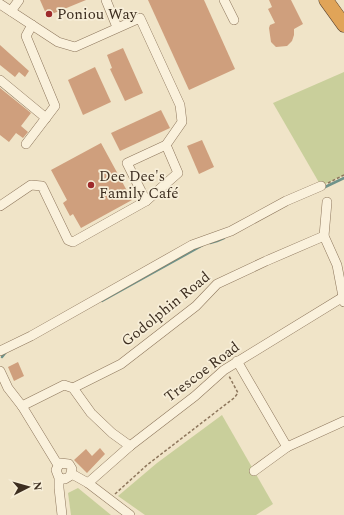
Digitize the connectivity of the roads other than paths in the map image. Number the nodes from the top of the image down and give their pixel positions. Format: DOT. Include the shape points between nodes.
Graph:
graph roads {
  1 [pos="19,0"];
  2 [pos="106,0"];
  3 [pos="224,0"];
  4 [pos="326,0"];
  5 [pos="0,4"];
  6 [pos="11,11"];
  7 [pos="234,20"];
  8 [pos="32,25"];
  9 [pos="344,25"];
  10 [pos="117,27"];
  11 [pos="0,80"];
  12 [pos="46,118"];
  13 [pos="26,144"];
  14 [pos="166,145"];
  15 [pos="321,186"];
  16 [pos="146,201"];
  17 [pos="327,202"];
  18 [pos="0,206"];
  19 [pos="324,236"];
  20 [pos="343,299"];
  21 [pos="0,351"];
  22 [pos="237,361"];
  23 [pos="0,371"];
  24 [pos="73,388"];
  25 [pos="22,406"];
  26 [pos="344,421"];
  27 [pos="130,446"];
  28 [pos="287,447"];
  29 [pos="58,465"];
  30 [pos="254,472"];
  31 [pos="72,474"];
  32 [pos="59,478"];
  33 [pos="88,483"];
  34 [pos="62,515"];
  35 [pos="130,515"];
  1 -- 6 [label="street"];
  2 -- 10 [label="street"];
  3 -- 7 [label="street"];
  4 -- 9 [label="highway"];
  5 -- 6 [label="street"];
  6 -- 8 [label="street"];
  8 -- 10 [label="street" via="58,42 75,47"];
  8 -- 12 [label="street" via="26,36 55,106"];
  10 -- 14 [label="street" via="140,18 180,105 182,122"];
  11 -- 12 [label="street"];
  12 -- 13 [label="street"];
  14 -- 16 [label="street" via="178,173"];
  14 -- 16 [label="street" via="127,163"];
  15 -- 21 [label="street" via="286,201 231,231 192,245"];
  16 -- 18 [label="street" via="73,242 68,240 42,186 31,185"];
  17 -- 19 [label="street"];
  19 -- 20 [label="street" via="337,265"];
  19 -- 24 [label="street, Godolphin Road" via="217,284 196,306 121,364"];
  20 -- 22 [label="street, Trescoe Road"];
  22 -- 27 [label="street, Trescoe Road"];
  22 -- 28 [label="street"];
  23 -- 25 [label="street" via="8,388"];
  24 -- 25 [label="street" via="64,385"];
  24 -- 27 [label="street" via="90,413"];
  25 -- 29 [label="street"];
  26 -- 28 [label="street"];
  27 -- 33 [label="street, Trescoe Road"];
  28 -- 30 [label="street"];
  29 -- 31 [label="street" via="69,464"];
  29 -- 32 [label="street" via="56,473"];
  31 -- 32 [label="street" via="65,479"];
  31 -- 33 [label="street"];
  32 -- 34 [label="street"];
  33 -- 35 [label="street"];
}
